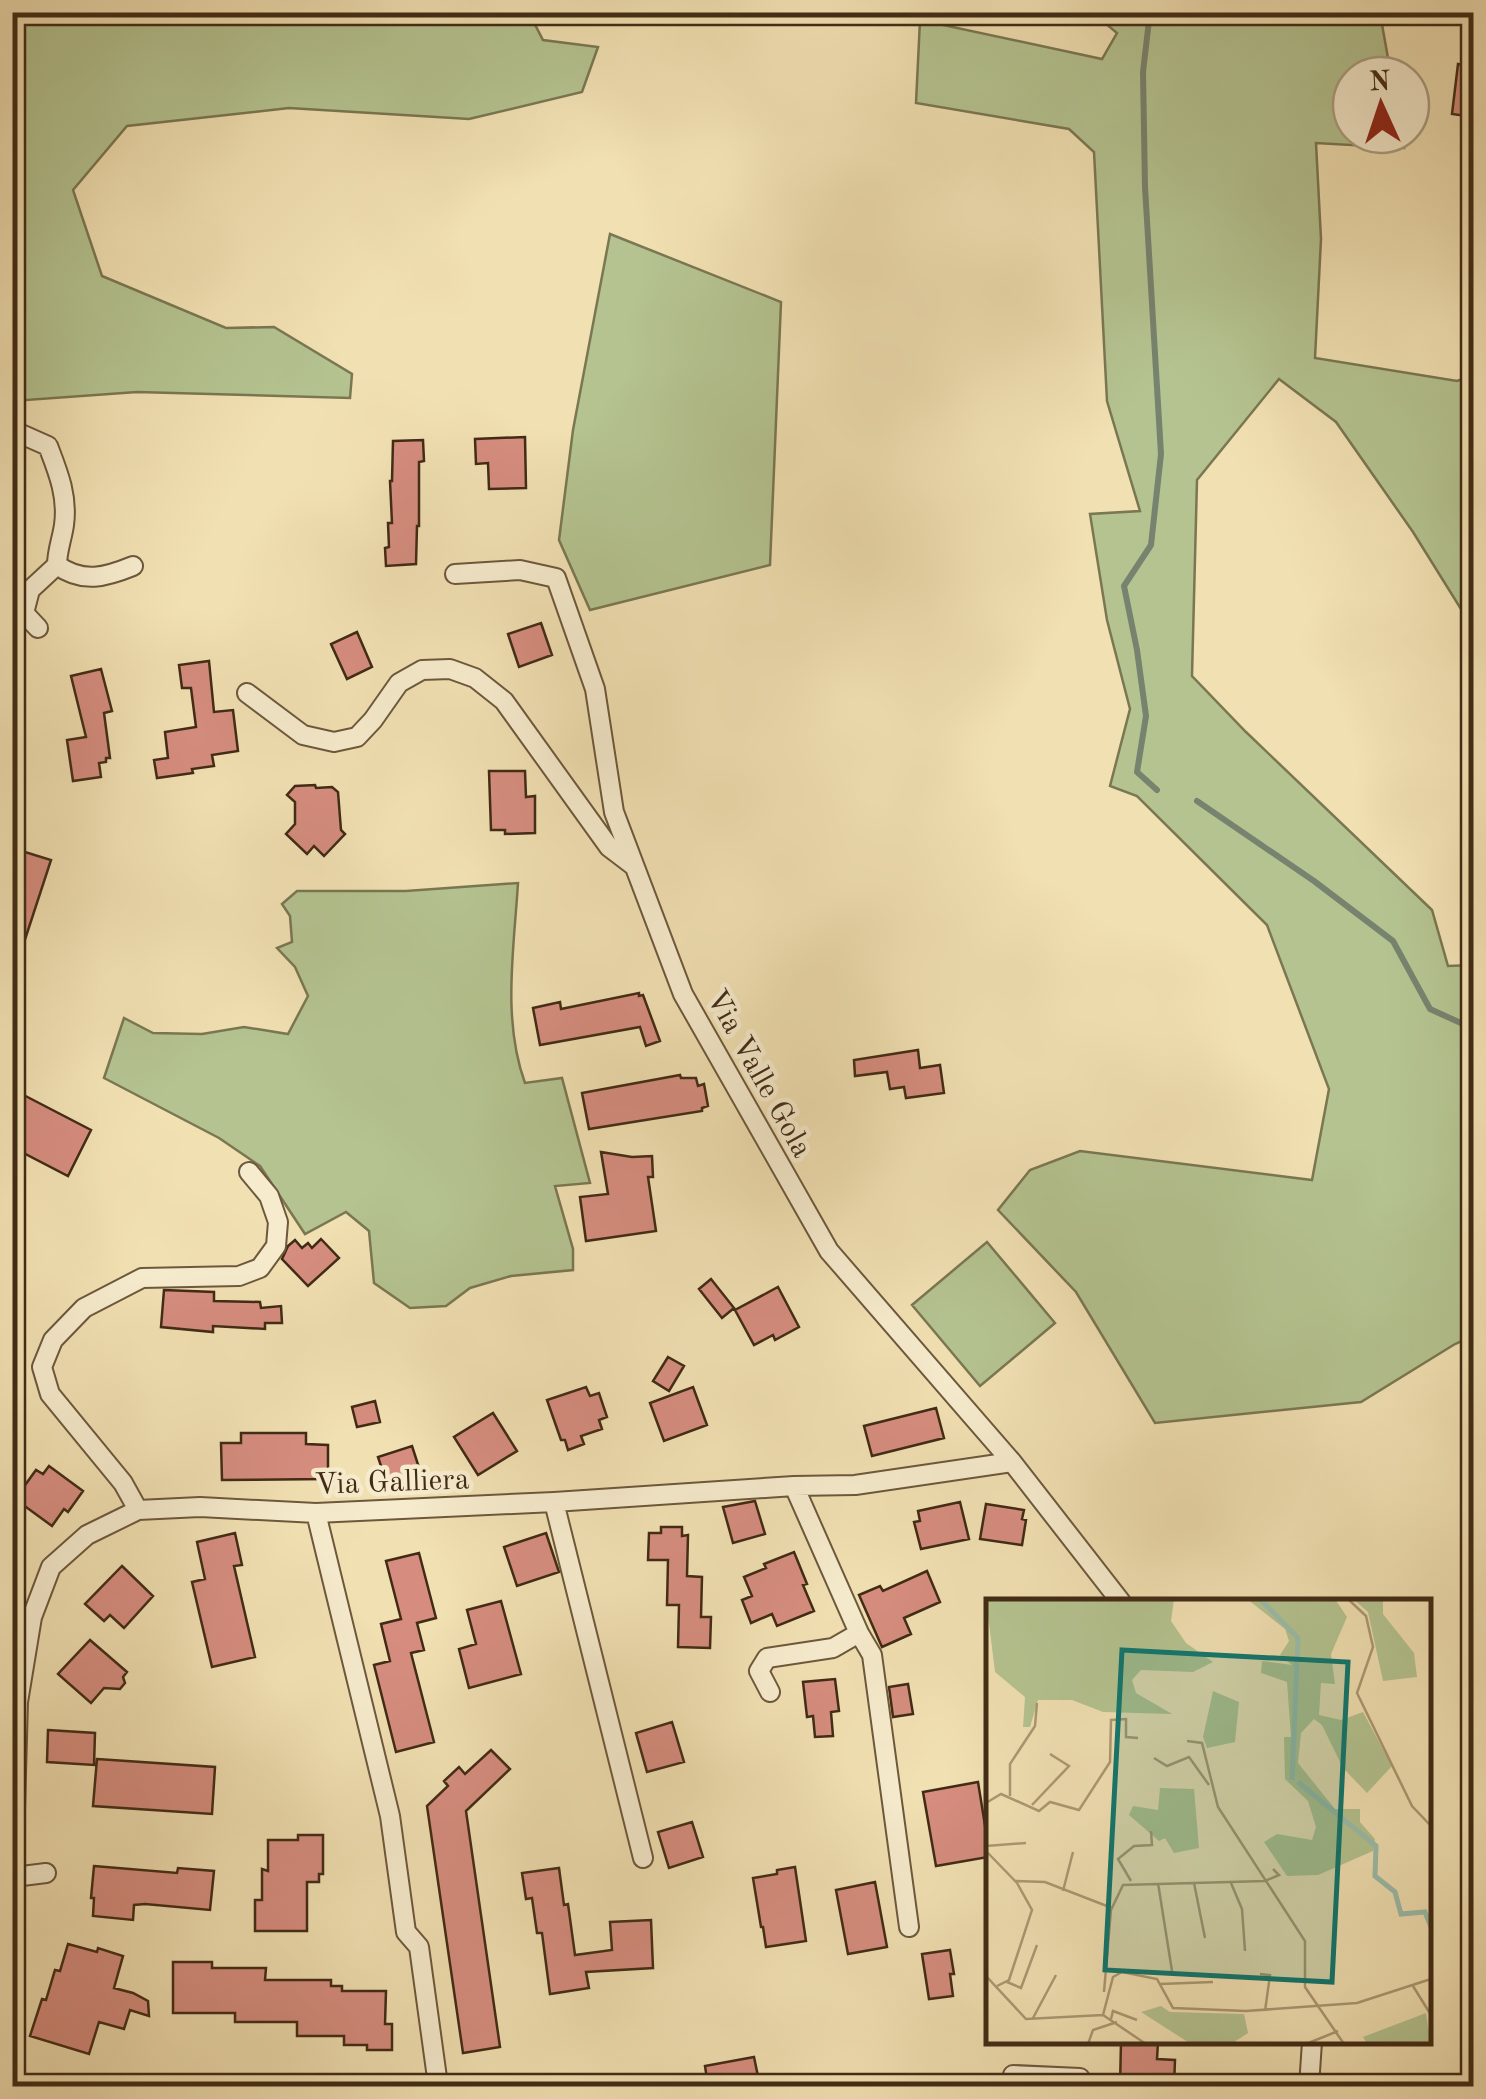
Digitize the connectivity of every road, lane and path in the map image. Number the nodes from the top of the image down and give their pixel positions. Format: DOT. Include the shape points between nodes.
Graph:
graph roads {
  1 [pos="12,430"];
  2 [pos="57,565"];
  3 [pos="133,566"];
  4 [pos="456,574"];
  5 [pos="38,628"];
  6 [pos="247,693"];
  7 [pos="634,866"];
  8 [pos="250,1172"];
  9 [pos="1012,1462"];
  10 [pos="794,1486"];
  11 [pos="554,1502"];
  12 [pos="138,1510"];
  13 [pos="316,1513"];
  14 [pos="1119,1599"];
  15 [pos="860,1633"];
  16 [pos="16,1690"];
  17 [pos="770,1692"];
  18 [pos="14,1823"];
  19 [pos="643,1858"];
  20 [pos="46,1872"];
  21 [pos="14,1877"];
  22 [pos="12,1918"];
  23 [pos="909,1927"];
  24 [pos="1312,2044"];
  25 [pos="1013,2075"];
  26 [pos="438,2085"];
  27 [pos="1080,2086"];
  28 [pos="1309,2086"];
  1 -- 2 [label="street" via="48,446 64,486"];
  2 -- 3 [label="street" via="68,573 106,577"];
  2 -- 5 [label="street" via="30,590 24,612"];
  4 -- 7 [label="street, Via Valle Gola" via="520,570 556,578 595,689 614,812"];
  6 -- 7 [label="street" via="304,735 334,742 357,737 400,683 422,670 450,669 476,678 504,701 609,847"];
  7 -- 9 [label="street, Via Valle Gola" via="684,994 829,1251"];
  8 -- 12 [label="street" via="278,1222 276,1246 260,1268 240,1276 142,1278 84,1308 53,1340 42,1367 50,1394"];
  9 -- 10 [label="street, Via Galliera" via="855,1485"];
  9 -- 14 [label="street, Via Valle Gola"];
  10 -- 11 [label="street, Via Galliera"];
  10 -- 15 [label="street"];
  11 -- 13 [label="street, Via Galliera"];
  11 -- 19 [label="street"];
  12 -- 13 [label="street, Via Galliera"];
  12 -- 16 [label="street, Via Galliera" via="87,1535 51,1567"];
  13 -- 26 [label="street" via="390,1816 406,1932 420,1947"];
  15 -- 17 [label="street" via="833,1648 766,1658 759,1670"];
  15 -- 23 [label="street" via="872,1656"];
  16 -- 18 [label="street, Via Galliera"];
  18 -- 21 [label="street, Via Galliera"];
  20 -- 21 [label="street"];
  21 -- 22 [label="street, Via Galliera"];
  24 -- 28 [label="street"];
  25 -- 27 [label="street" via="1080,2078"];
}
